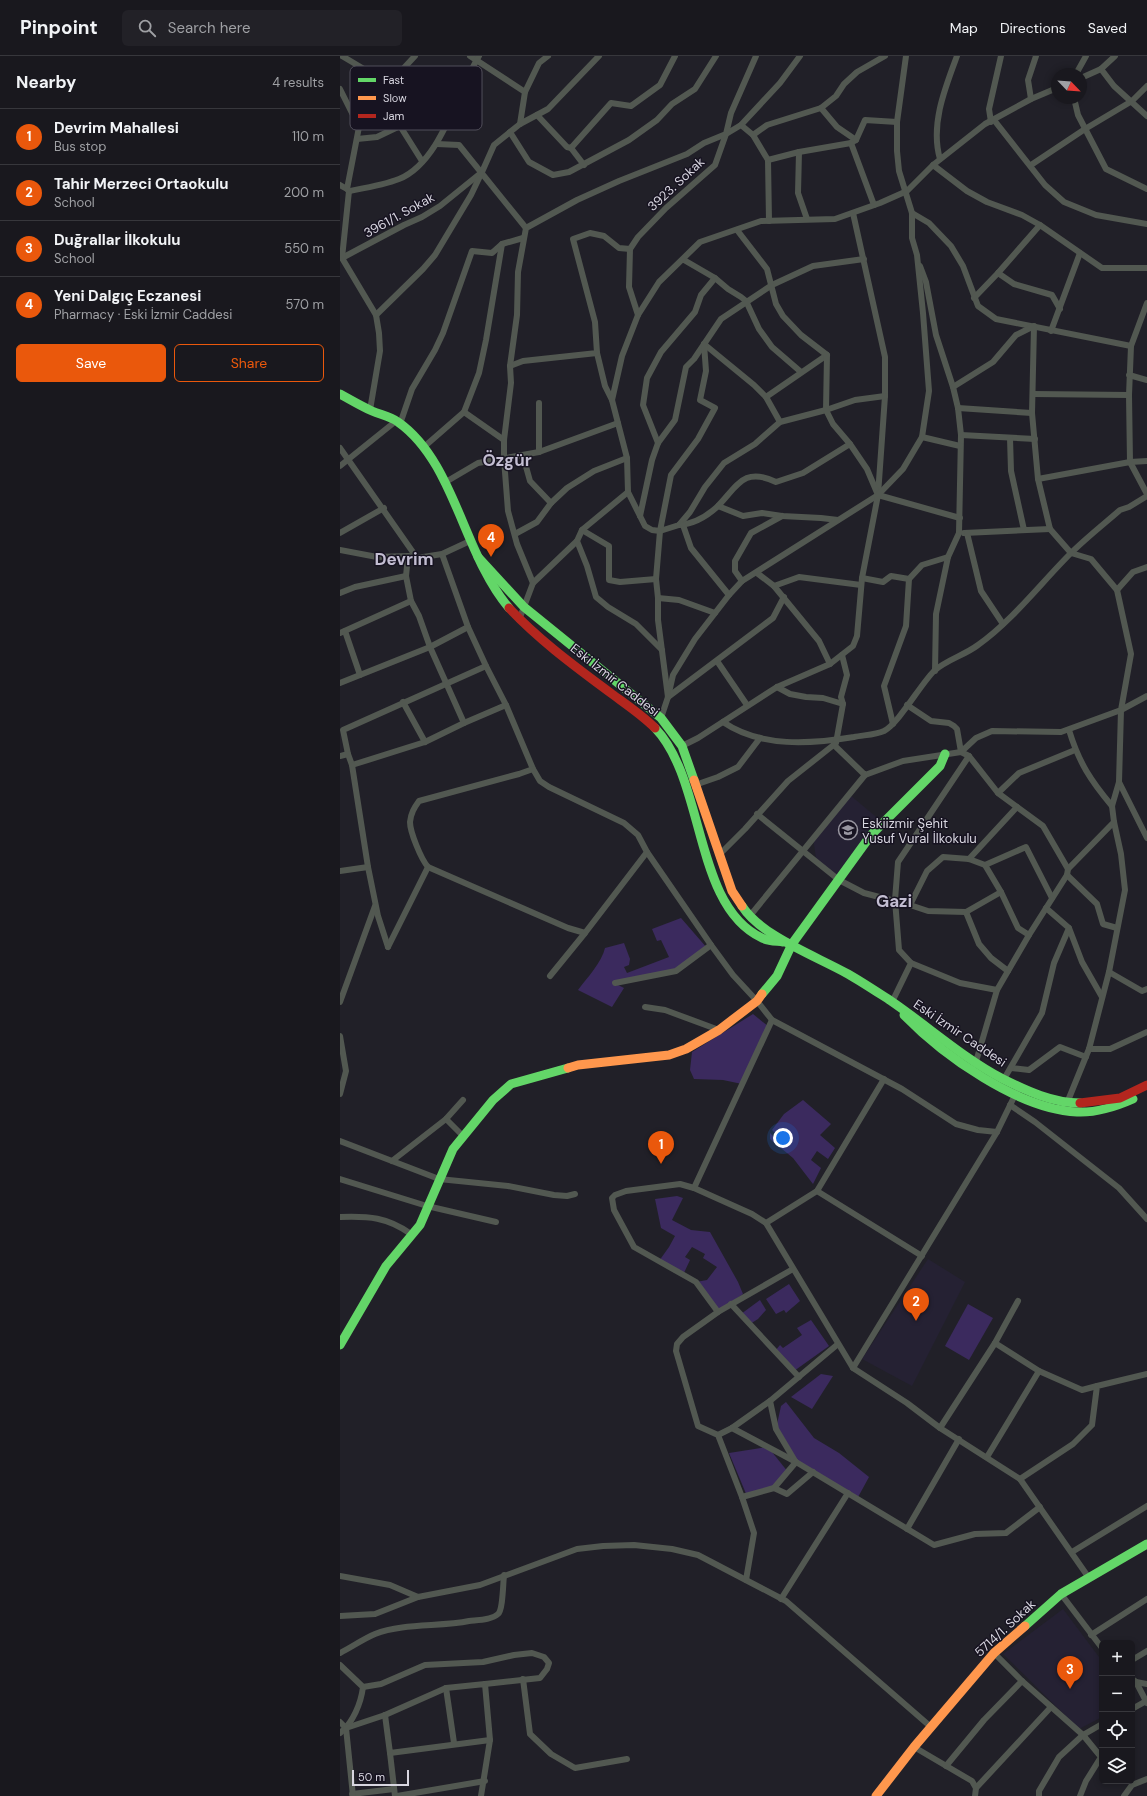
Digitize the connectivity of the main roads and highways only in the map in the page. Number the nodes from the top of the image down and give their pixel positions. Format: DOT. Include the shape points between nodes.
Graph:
graph roads {
  1 [pos="340,394"];
  2 [pos="478,557"];
  3 [pos="945,754"];
  4 [pos="792,944"];
  5 [pos="974,1067"];
  6 [pos="1147,1085"];
  7 [pos="1018,1090"];
  8 [pos="1147,1092"];
  9 [pos="340,1345"];
  10 [pos="1147,1544"];
  11 [pos="876,1796"];
  1 -- 2 [label="main road, Eski İzmir Caddesi" via="398,422 425,446"];
  2 -- 4 [label="main road, Eski İzmir Caddesi" via="524,607 661,718 682,746 732,891 749,917"];
  2 -- 4 [label="main road, Eski İzmir Caddesi" via="497,593 519,620 646,718 662,734 682,772 709,862 729,910 744,926 762,938"];
  3 -- 4 [label="main road" via="940,766 870,835"];
  4 -- 5 [label="main road, Eski İzmir Caddesi" via="848,974 892,1002"];
  4 -- 9 [label="main road" via="777,976 757,1000 719,1030 686,1049 669,1055 578,1065 511,1084 494,1100 453,1150 420,1225 386,1266"];
  5 -- 7 [label="main road"];
  5 -- 7 [label="main road, Eski İzmir Caddesi" via="1004,1079"];
  6 -- 7 [label="main road, Eski İzmir Caddesi" via="1120,1098 1090,1103 1066,1103"];
  7 -- 8 [label="main road" via="1048,1108 1068,1112 1112,1108"];
  10 -- 11 [label="main road, 5714/1. Sokak" via="1061,1594 994,1653"];
}
